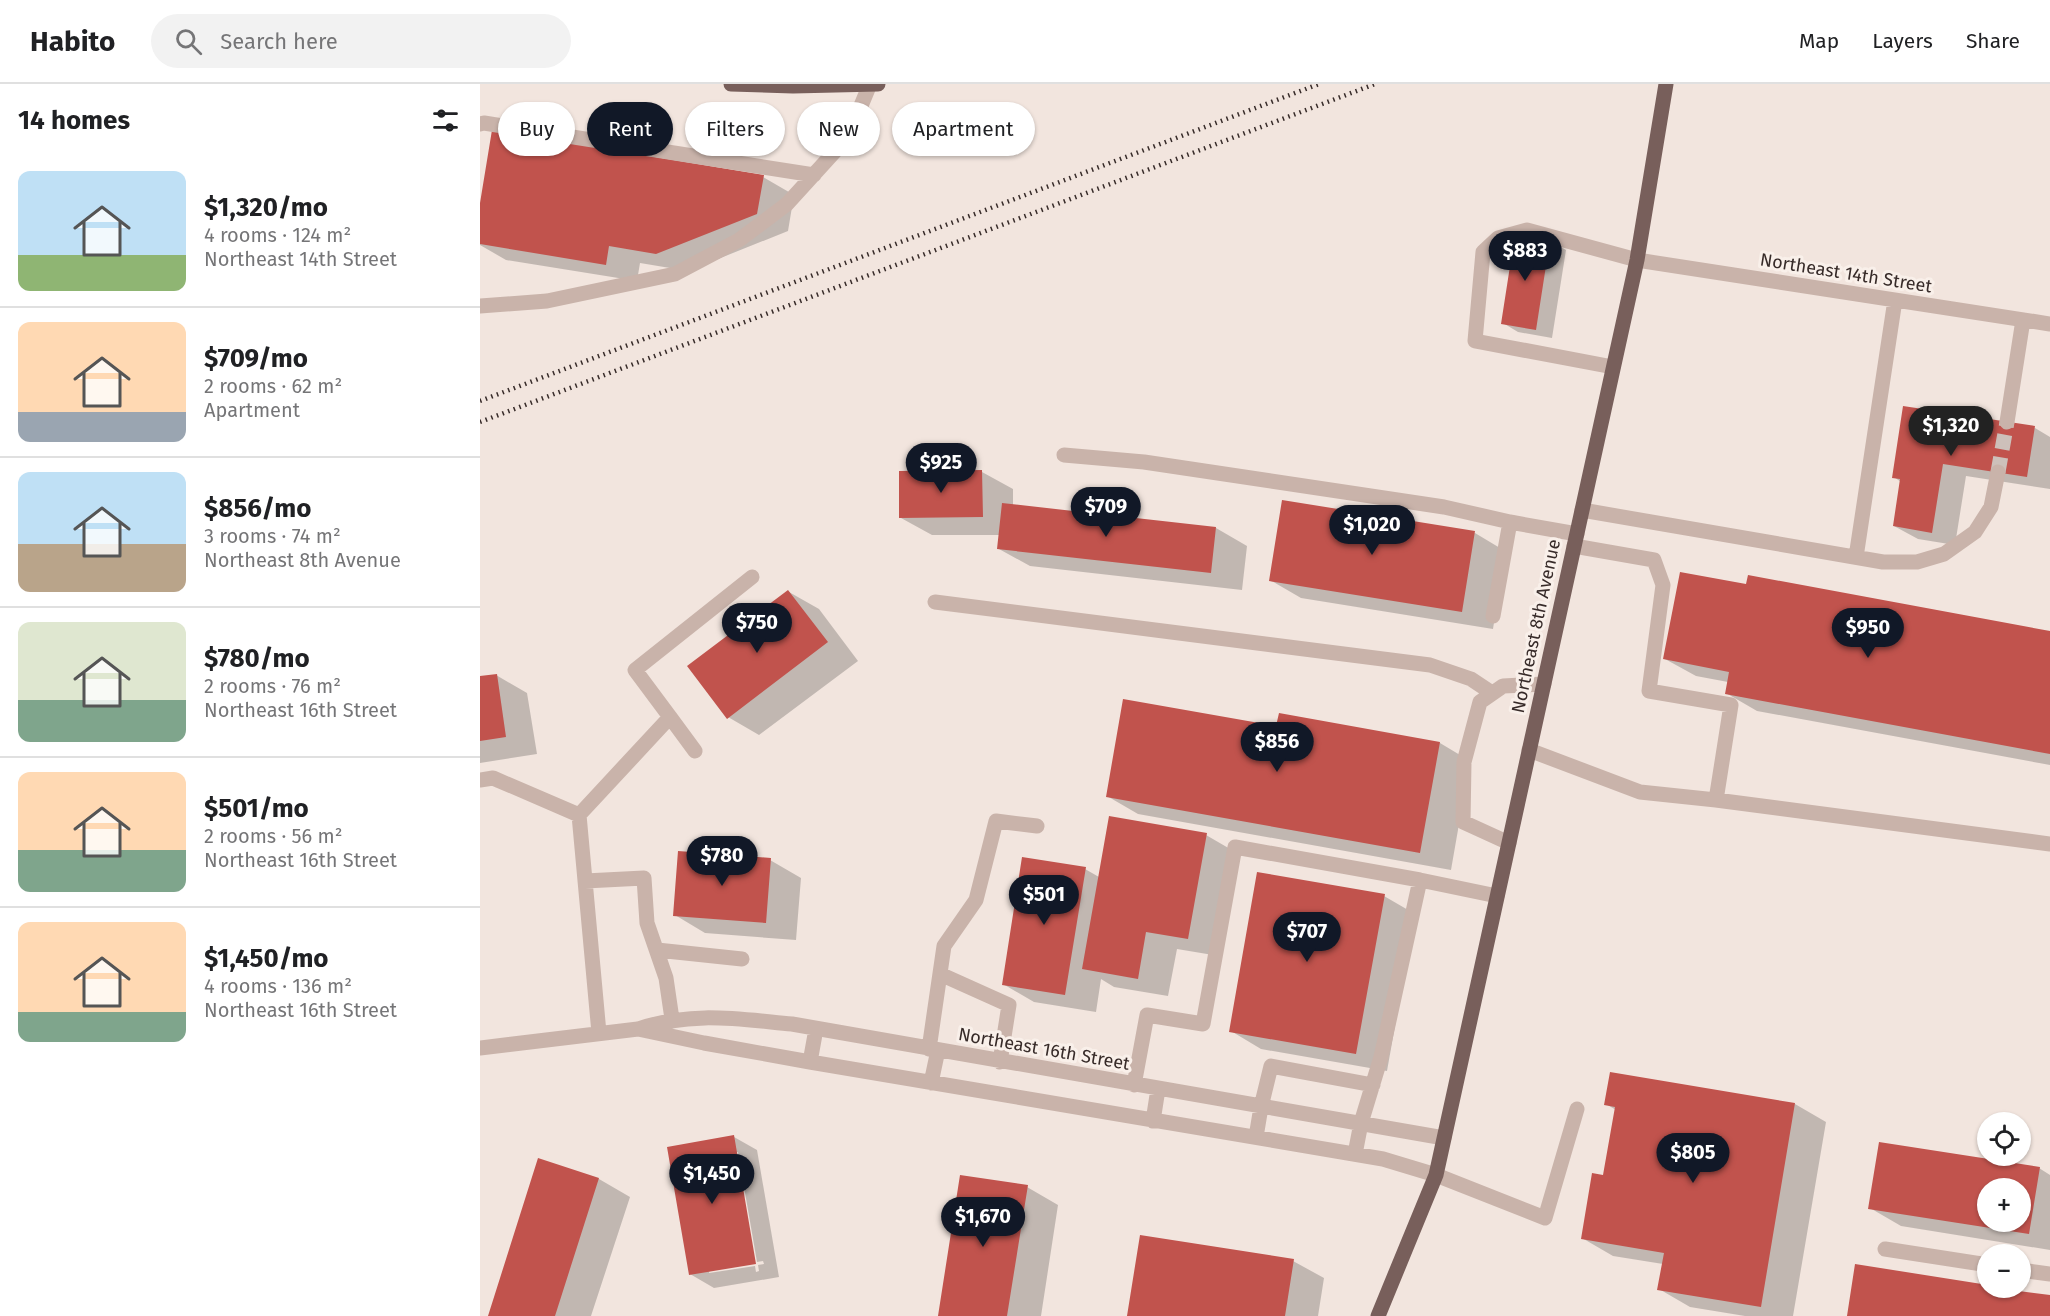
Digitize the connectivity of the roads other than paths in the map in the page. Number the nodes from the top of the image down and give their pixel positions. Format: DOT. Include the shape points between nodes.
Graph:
graph roads {
  1 [pos="731,84"];
  2 [pos="870,84"];
  3 [pos="878,84"];
  4 [pos="1666,84"];
  5 [pos="480,124"];
  6 [pos="813,175"];
  7 [pos="1636,260"];
  8 [pos="1895,300"];
  9 [pos="480,306"];
  10 [pos="2023,320"];
  11 [pos="2050,324"];
  12 [pos="1613,367"];
  13 [pos="2007,422"];
  14 [pos="1064,455"];
  15 [pos="1998,472"];
  16 [pos="1582,510"];
  17 [pos="1510,522"];
  18 [pos="1575,540"];
  19 [pos="1856,557"];
  20 [pos="752,577"];
  21 [pos="935,602"];
  22 [pos="1492,616"];
  23 [pos="1544,684"];
  24 [pos="1492,693"];
  25 [pos="670,717"];
  26 [pos="1529,750"];
  27 [pos="695,751"];
  28 [pos="480,780"];
  29 [pos="1716,800"];
  30 [pos="579,815"];
  31 [pos="1037,826"];
  32 [pos="1509,843"];
  33 [pos="2050,844"];
  34 [pos="1420,880"];
  35 [pos="585,881"];
  36 [pos="1497,896"];
  37 [pos="657,950"];
  38 [pos="742,959"];
  39 [pos="940,974"];
  40 [pos="672,1019"];
  41 [pos="638,1029"];
  42 [pos="816,1029"];
  43 [pos="599,1033"];
  44 [pos="480,1048"];
  45 [pos="933,1050"];
  46 [pos="810,1062"];
  47 [pos="1000,1062"];
  48 [pos="931,1083"];
  49 [pos="1373,1084"];
  50 [pos="1134,1085"];
  51 [pos="1158,1089"];
  52 [pos="1261,1107"];
  53 [pos="1577,1109"];
  54 [pos="1153,1121"];
  55 [pos="1361,1124"];
  56 [pos="1256,1137"];
  57 [pos="1444,1137"];
  58 [pos="1354,1154"];
  59 [pos="1436,1175"];
  60 [pos="1885,1250"];
  61 [pos="1977,1263"];
  62 [pos="2031,1271"];
  63 [pos="2050,1274"];
  64 [pos="1378,1316"];
  1 -- 2 [label="main road"];
  2 -- 3 [label="main road"];
  2 -- 6 [label="street" via="848,137"];
  4 -- 7 [label="main road, Northeast 8th Avenue"];
  5 -- 6 [label="street"];
  6 -- 9 [label="street" via="787,204 739,240 675,274 547,301"];
  7 -- 8 [label="street, Northeast 14th Street"];
  7 -- 12 [label="main road, Northeast 8th Avenue"];
  7 -- 12 [label="street, Northeast 14th Street" via="1527,230 1498,238 1483,252 1476,341"];
  8 -- 10 [label="street, Northeast 14th Street"];
  8 -- 19 [label="street"];
  10 -- 11 [label="street, Northeast 14th Street"];
  10 -- 13 [label="street"];
  12 -- 16 [label="main road, Northeast 8th Avenue"];
  14 -- 17 [label="street" via="1144,462 1432,505"];
  15 -- 19 [label="street" via="1991,507 1975,532 1944,554 1917,562"];
  16 -- 18 [label="main road, Northeast 8th Avenue"];
  16 -- 19 [label="street"];
  17 -- 18 [label="street"];
  17 -- 22 [label="street"];
  18 -- 23 [label="main road, Northeast 8th Avenue"];
  18 -- 29 [label="street" via="1654,560 1663,585 1649,691 1731,705"];
  20 -- 25 [label="street" via="635,670"];
  21 -- 24 [label="street" via="1430,665 1471,679"];
  23 -- 24 [label="street" via="1503,686"];
  23 -- 26 [label="main road, Northeast 8th Avenue"];
  24 -- 32 [label="street" via="1480,702 1464,762 1463,822"];
  25 -- 27 [label="street"];
  25 -- 30 [label="street"];
  26 -- 29 [label="street" via="1640,792"];
  26 -- 32 [label="main road, Northeast 8th Avenue"];
  28 -- 30 [label="street" via="494,778"];
  29 -- 33 [label="street"];
  30 -- 35 [label="street"];
  31 -- 39 [label="street" via="996,821 976,900 944,946"];
  32 -- 36 [label="main road, Northeast 8th Avenue"];
  34 -- 36 [label="street"];
  34 -- 49 [label="street"];
  34 -- 50 [label="street" via="1235,847 1203,1024 1147,1014"];
  35 -- 37 [label="street" via="644,878 647,923"];
  35 -- 43 [label="street"];
  36 -- 57 [label="main road, Northeast 8th Avenue"];
  37 -- 38 [label="street"];
  37 -- 40 [label="street"];
  39 -- 45 [label="street"];
  39 -- 47 [label="street" via="1009,1005"];
  40 -- 41 [label="street, Northeast 16th Street"];
  40 -- 42 [label="street, Northeast 16th Street" via="705,1016"];
  41 -- 43 [label="street, Northeast 16th Street"];
  41 -- 46 [label="street, Northeast 16th Street"];
  42 -- 45 [label="street, Northeast 16th Street"];
  42 -- 46 [label="street"];
  43 -- 44 [label="street, Northeast 16th Street"];
  45 -- 47 [label="street, Northeast 16th Street"];
  45 -- 48 [label="street"];
  46 -- 48 [label="street, Northeast 16th Street"];
  47 -- 50 [label="street, Northeast 16th Street"];
  48 -- 54 [label="street, Northeast 16th Street"];
  49 -- 52 [label="street" via="1271,1066"];
  49 -- 55 [label="street"];
  50 -- 51 [label="street, Northeast 16th Street"];
  51 -- 52 [label="street, Northeast 16th Street"];
  51 -- 54 [label="street"];
  52 -- 55 [label="street, Northeast 16th Street"];
  52 -- 56 [label="street"];
  53 -- 59 [label="street, Northeast 16th Street" via="1545,1218"];
  54 -- 56 [label="street, Northeast 16th Street"];
  55 -- 57 [label="street, Northeast 16th Street"];
  55 -- 58 [label="street"];
  56 -- 58 [label="street, Northeast 16th Street"];
  57 -- 59 [label="main road, Northeast 8th Avenue"];
  58 -- 59 [label="street, Northeast 16th Street"];
  59 -- 64 [label="main road, Northeast 8th Avenue"];
  60 -- 61 [label="street"];
  62 -- 63 [label="street"];
}
